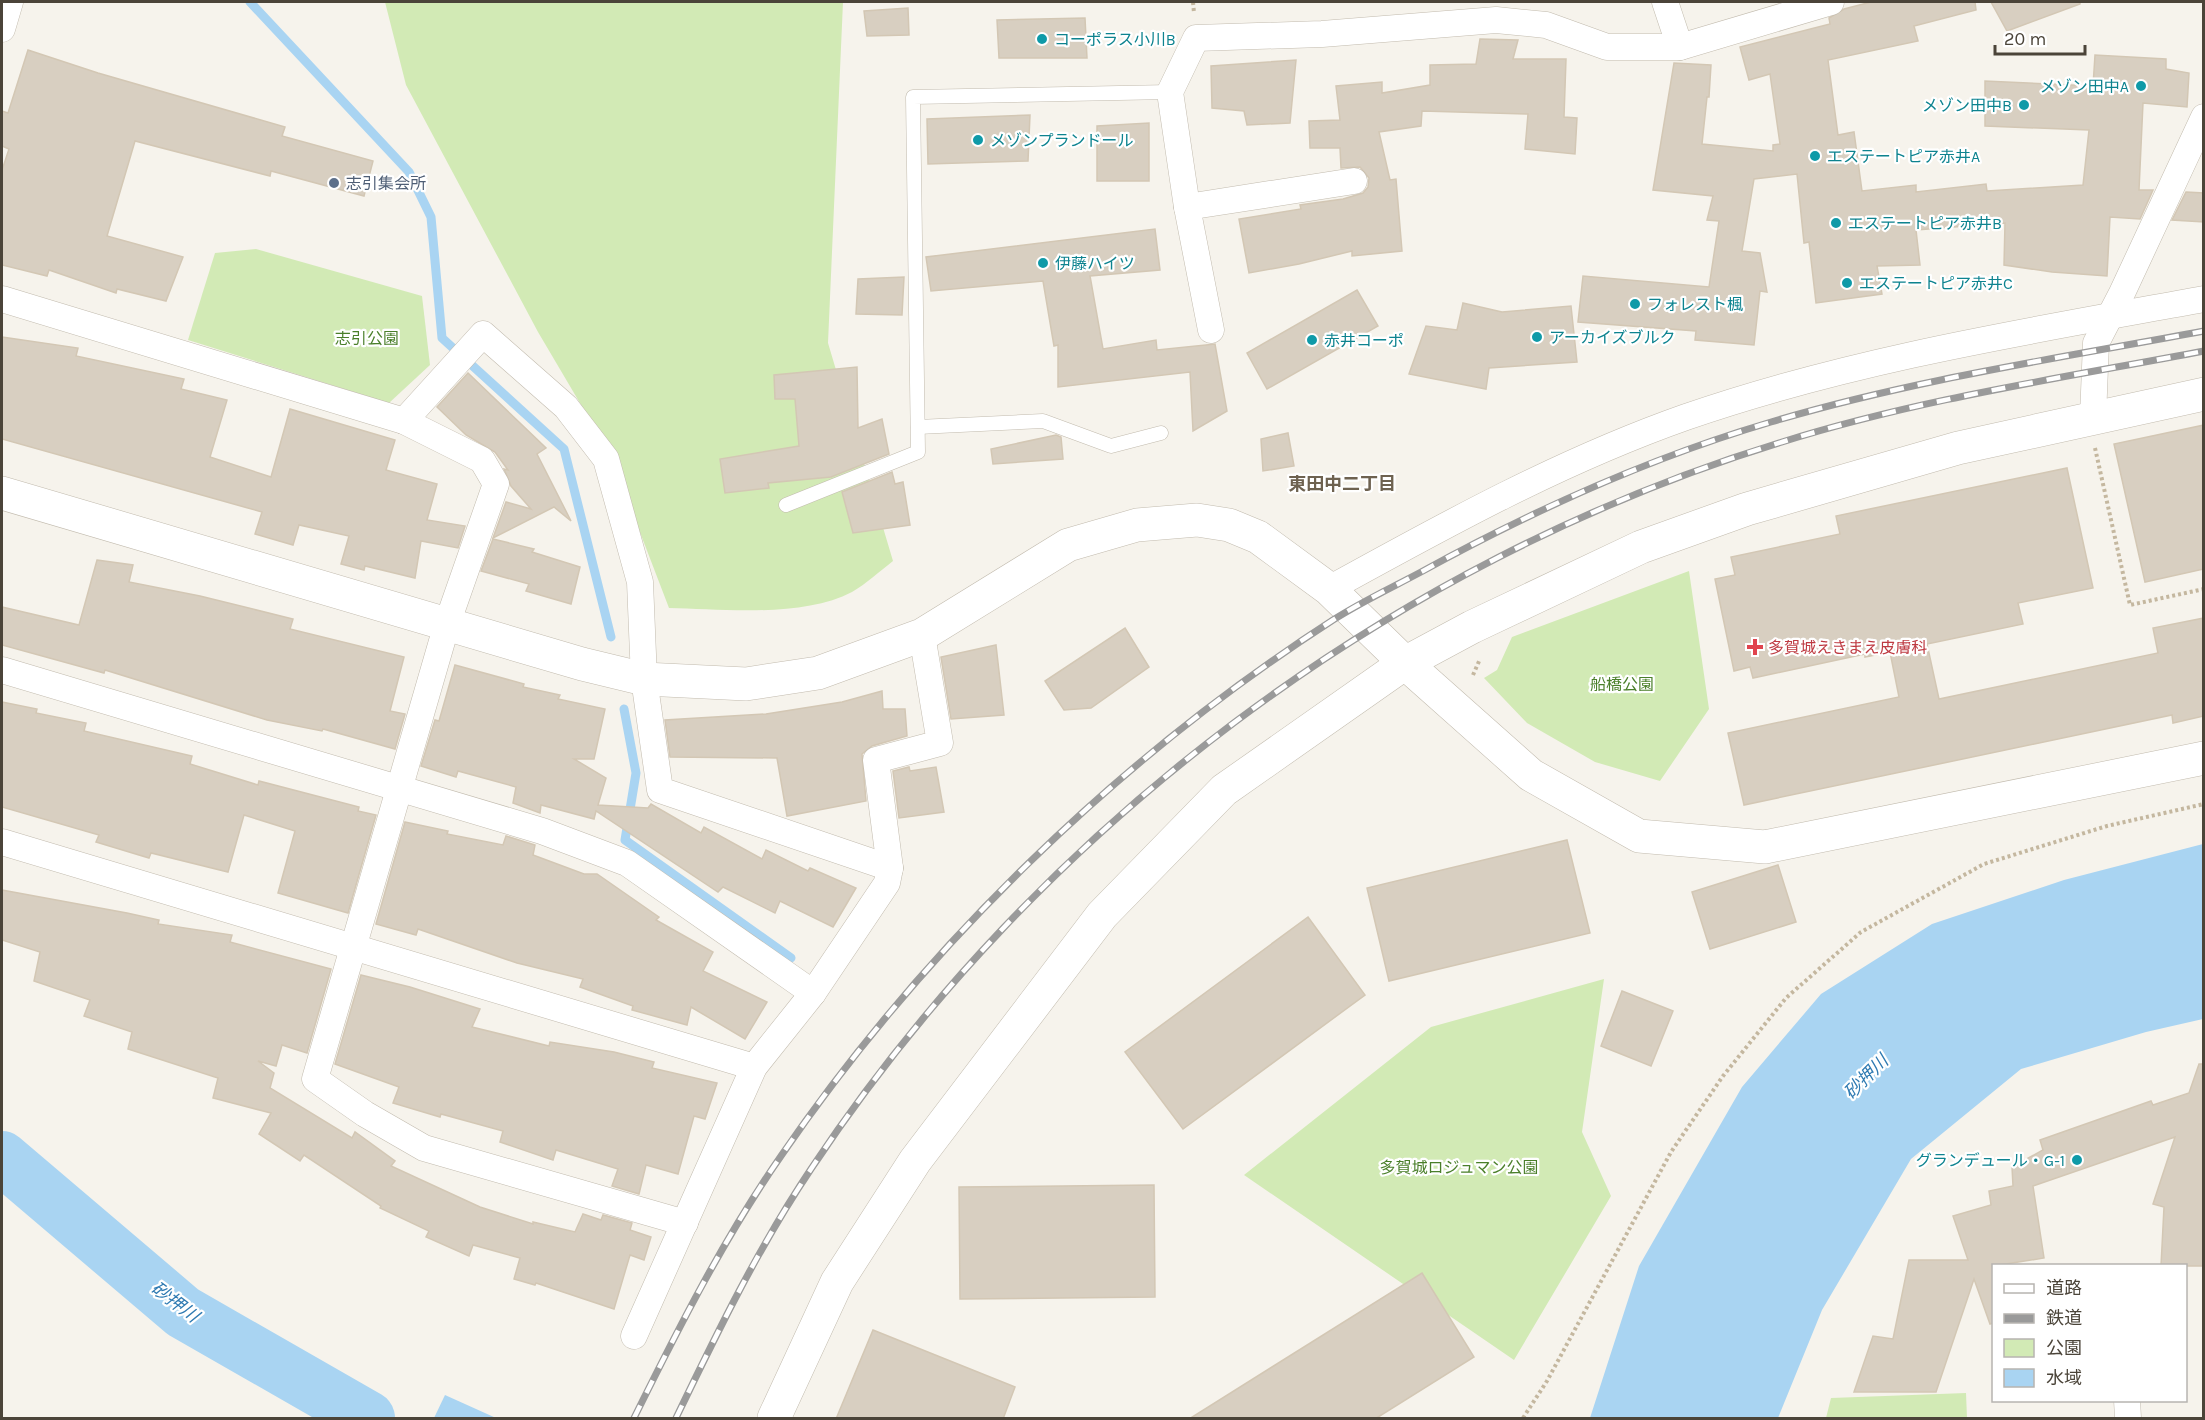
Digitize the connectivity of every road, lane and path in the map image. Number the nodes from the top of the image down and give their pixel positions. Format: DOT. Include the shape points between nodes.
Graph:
graph roads {
  1 [pos="10,2"];
  2 [pos="1665,2"];
  3 [pos="1831,2"];
  4 [pos="2,29"];
  5 [pos="1680,47"];
  6 [pos="1170,92"];
  7 [pos="2204,117"];
  8 [pos="1354,181"];
  9 [pos="1187,207"];
  10 [pos="2,299"];
  11 [pos="2204,299"];
  12 [pos="2110,316"];
  13 [pos="1211,330"];
  14 [pos="2204,394"];
  15 [pos="404,421"];
  16 [pos="918,427"];
  17 [pos="2093,428"];
  18 [pos="1161,433"];
  19 [pos="2,493"];
  20 [pos="786,506"];
  21 [pos="1329,589"];
  22 [pos="2204,589"];
  23 [pos="447,624"];
  24 [pos="922,635"];
  25 [pos="1481,657"];
  26 [pos="1405,663"];
  27 [pos="2,670"];
  28 [pos="1473,675"];
  29 [pos="644,679"];
  30 [pos="2204,758"];
  31 [pos="397,790"];
  32 [pos="2204,804"];
  33 [pos="2,842"];
  34 [pos="890,868"];
  35 [pos="352,945"];
  36 [pos="813,993"];
  37 [pos="754,1067"];
  38 [pos="685,1223"];
  39 [pos="634,1336"];
  40 [pos="2127,1402"];
  41 [pos="774,1419"];
  42 [pos="1523,1419"];
  43 [pos="2128,1419"];
  1 -- 4 [label="street"];
  2 -- 5 [label="street"];
  3 -- 5 [label="street"];
  5 -- 6 [label="street" via="1607,47 1546,25 1496,20 1322,34 1196,38"];
  6 -- 9 [label="street"];
  6 -- 16 [label="lane" via="913,97"];
  7 -- 12 [label="street"];
  8 -- 9 [label="street"];
  9 -- 13 [label="street"];
  10 -- 15 [label="street"];
  11 -- 12 [label="street"];
  12 -- 17 [label="street" via="2096,343"];
  12 -- 21 [label="street" via="1974,340 1827,374 1685,417 1573,461"];
  14 -- 17 [label="street"];
  15 -- 23 [label="street" via="482,460 496,484"];
  15 -- 29 [label="street" via="483,334 566,407 606,459 640,582"];
  16 -- 18 [label="lane" via="1043,421 1111,446"];
  16 -- 20 [label="lane" via="918,452"];
  17 -- 22 [label="path" via="2130,606"];
  17 -- 26 [label="street" via="1958,448 1748,509 1641,547"];
  19 -- 23 [label="street"];
  21 -- 24 [label="street" via="1258,537 1229,525 1197,520 1137,525 1068,545"];
  21 -- 26 [label="street"];
  23 -- 29 [label="street"];
  23 -- 31 [label="street"];
  24 -- 29 [label="street" via="818,673 746,684"];
  24 -- 34 [label="street" via="940,743 876,760"];
  25 -- 28 [label="path"];
  26 -- 30 [label="street" via="1531,775 1639,836 1765,847"];
  26 -- 41 [label="street" via="1224,790 1102,915 915,1161 837,1282"];
  27 -- 31 [label="street"];
  29 -- 34 [label="street" via="660,790"];
  31 -- 35 [label="street"];
  31 -- 36 [label="street" via="542,831 627,863"];
  32 -- 42 [label="path" via="2107,826 1983,864 1861,932 1786,998 1723,1076 1671,1152"];
  33 -- 35 [label="street"];
  34 -- 36 [label="street" via="887,883"];
  35 -- 37 [label="street"];
  35 -- 38 [label="street" via="315,1079 424,1148"];
  36 -- 37 [label="street"];
  37 -- 38 [label="street"];
  38 -- 39 [label="street"];
  40 -- 43 [label="street"];
}
